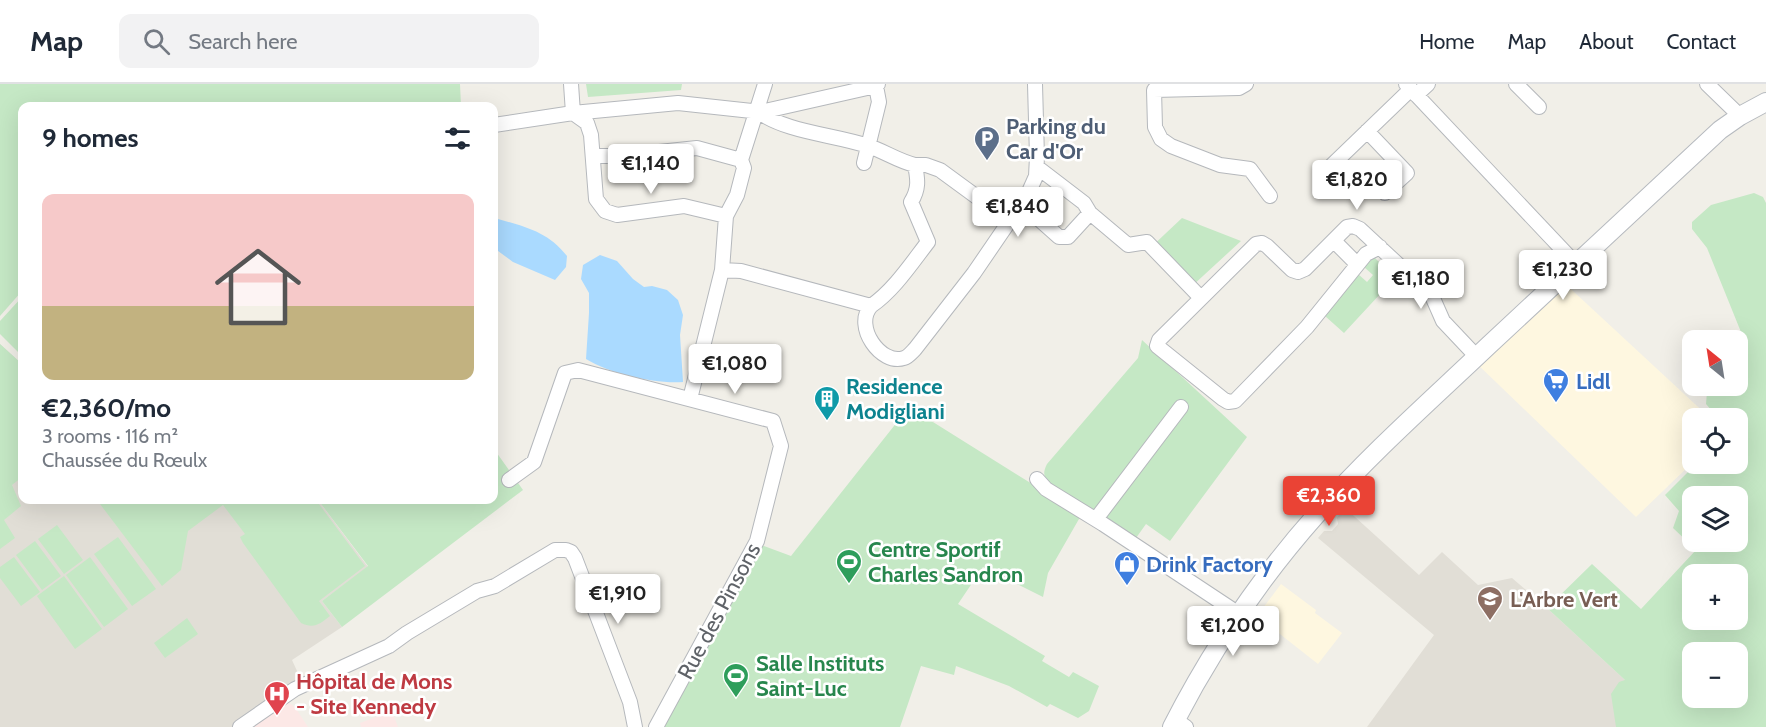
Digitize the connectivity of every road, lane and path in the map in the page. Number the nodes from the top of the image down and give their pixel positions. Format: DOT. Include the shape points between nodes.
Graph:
graph roads {
  1 [pos="571,84"];
  2 [pos="765,84"];
  3 [pos="1035,84"];
  4 [pos="1246,84"];
  5 [pos="1428,84"];
  6 [pos="1516,84"];
  7 [pos="1707,84"];
  8 [pos="877,85"];
  9 [pos="1154,87"];
  10 [pos="1411,89"];
  11 [pos="1766,102"];
  12 [pos="1539,107"];
  13 [pos="757,111"];
  14 [pos="573,113"];
  15 [pos="1740,116"];
  16 [pos="498,124"];
  17 [pos="1367,131"];
  18 [pos="867,146"];
  19 [pos="594,156"];
  20 [pos="741,160"];
  21 [pos="864,163"];
  22 [pos="915,165"];
  23 [pos="1036,167"];
  24 [pos="1329,168"];
  25 [pos="1386,193"];
  26 [pos="1270,196"];
  27 [pos="1022,204"];
  28 [pos="1090,213"];
  29 [pos="726,216"];
  30 [pos="1011,222"];
  31 [pos="1334,241"];
  32 [pos="1380,248"];
  33 [pos="1357,264"];
  34 [pos="1576,264"];
  35 [pos="722,270"];
  36 [pos="1201,298"];
  37 [pos="872,306"];
  38 [pos="1477,357"];
  39 [pos="690,399"];
  40 [pos="1181,407"];
  41 [pos="1037,479"];
  42 [pos="509,480"];
  43 [pos="1096,519"];
  44 [pos="1239,614"];
  45 [pos="1178,725"];
  46 [pos="240,727"];
  47 [pos="635,727"];
  48 [pos="656,727"];
  1 -- 14 [label="street"];
  2 -- 13 [label="street"];
  3 -- 23 [label="street"];
  4 -- 9 [label="street" via="1239,88"];
  5 -- 10 [label="street"];
  6 -- 12 [label="street"];
  7 -- 15 [label="street"];
  8 -- 13 [label="street"];
  8 -- 18 [label="street" via="879,102"];
  9 -- 26 [label="street" via="1155,127 1161,139 1220,165 1250,169"];
  10 -- 17 [label="street"];
  10 -- 34 [label="street"];
  11 -- 15 [label="main road"];
  13 -- 14 [label="street" via="678,103"];
  13 -- 18 [label="street" via="784,125"];
  13 -- 20 [label="street"];
  14 -- 16 [label="street"];
  14 -- 19 [label="street" via="587,123"];
  15 -- 34 [label="main road" via="1720,130"];
  17 -- 24 [label="street"];
  17 -- 25 [label="street" via="1407,173"];
  18 -- 21 [label="street"];
  18 -- 22 [label="street"];
  19 -- 20 [label="street" via="696,148"];
  19 -- 29 [label="street" via="596,199 605,211 617,215 684,206"];
  20 -- 29 [label="street" via="744,168 737,195"];
  22 -- 30 [label="street" via="940,170"];
  22 -- 37 [label="street" via="917,192 911,202 928,242"];
  23 -- 27 [label="street" via="1036,176"];
  23 -- 28 [label="street" via="1084,203"];
  27 -- 28 [label="street" via="1059,237 1068,237"];
  27 -- 30 [label="street"];
  28 -- 36 [label="street" via="1128,245 1147,242"];
  29 -- 35 [label="street"];
  30 -- 37 [label="street" via="905,358 894,359 874,347 868,338 865,331"];
  31 -- 32 [label="street" via="1353,226"];
  31 -- 33 [label="street"];
  31 -- 36 [label="street" via="1302,272 1292,270 1267,246 1256,244"];
  32 -- 33 [label="street" via="1370,251"];
  32 -- 38 [label="street" via="1432,296 1443,321"];
  33 -- 36 [label="street" via="1307,327 1235,401 1228,402 1157,346 1159,339"];
  34 -- 38 [label="main road"];
  35 -- 37 [label="street" via="741,271"];
  35 -- 39 [label="street"];
  38 -- 44 [label="main road" via="1317,514"];
  39 -- 42 [label="street" via="578,370 565,373 534,462"];
  39 -- 48 [label="street, Rue des Pinsons" via="773,421 781,446 757,541"];
  40 -- 43 [label="street"];
  41 -- 43 [label="street" via="1046,489"];
  43 -- 44 [label="street"];
  44 -- 45 [label="main road"];
  46 -- 47 [label="street" via="303,684 375,653 477,591 495,586 555,550 571,552 580,569 630,702"];
}
